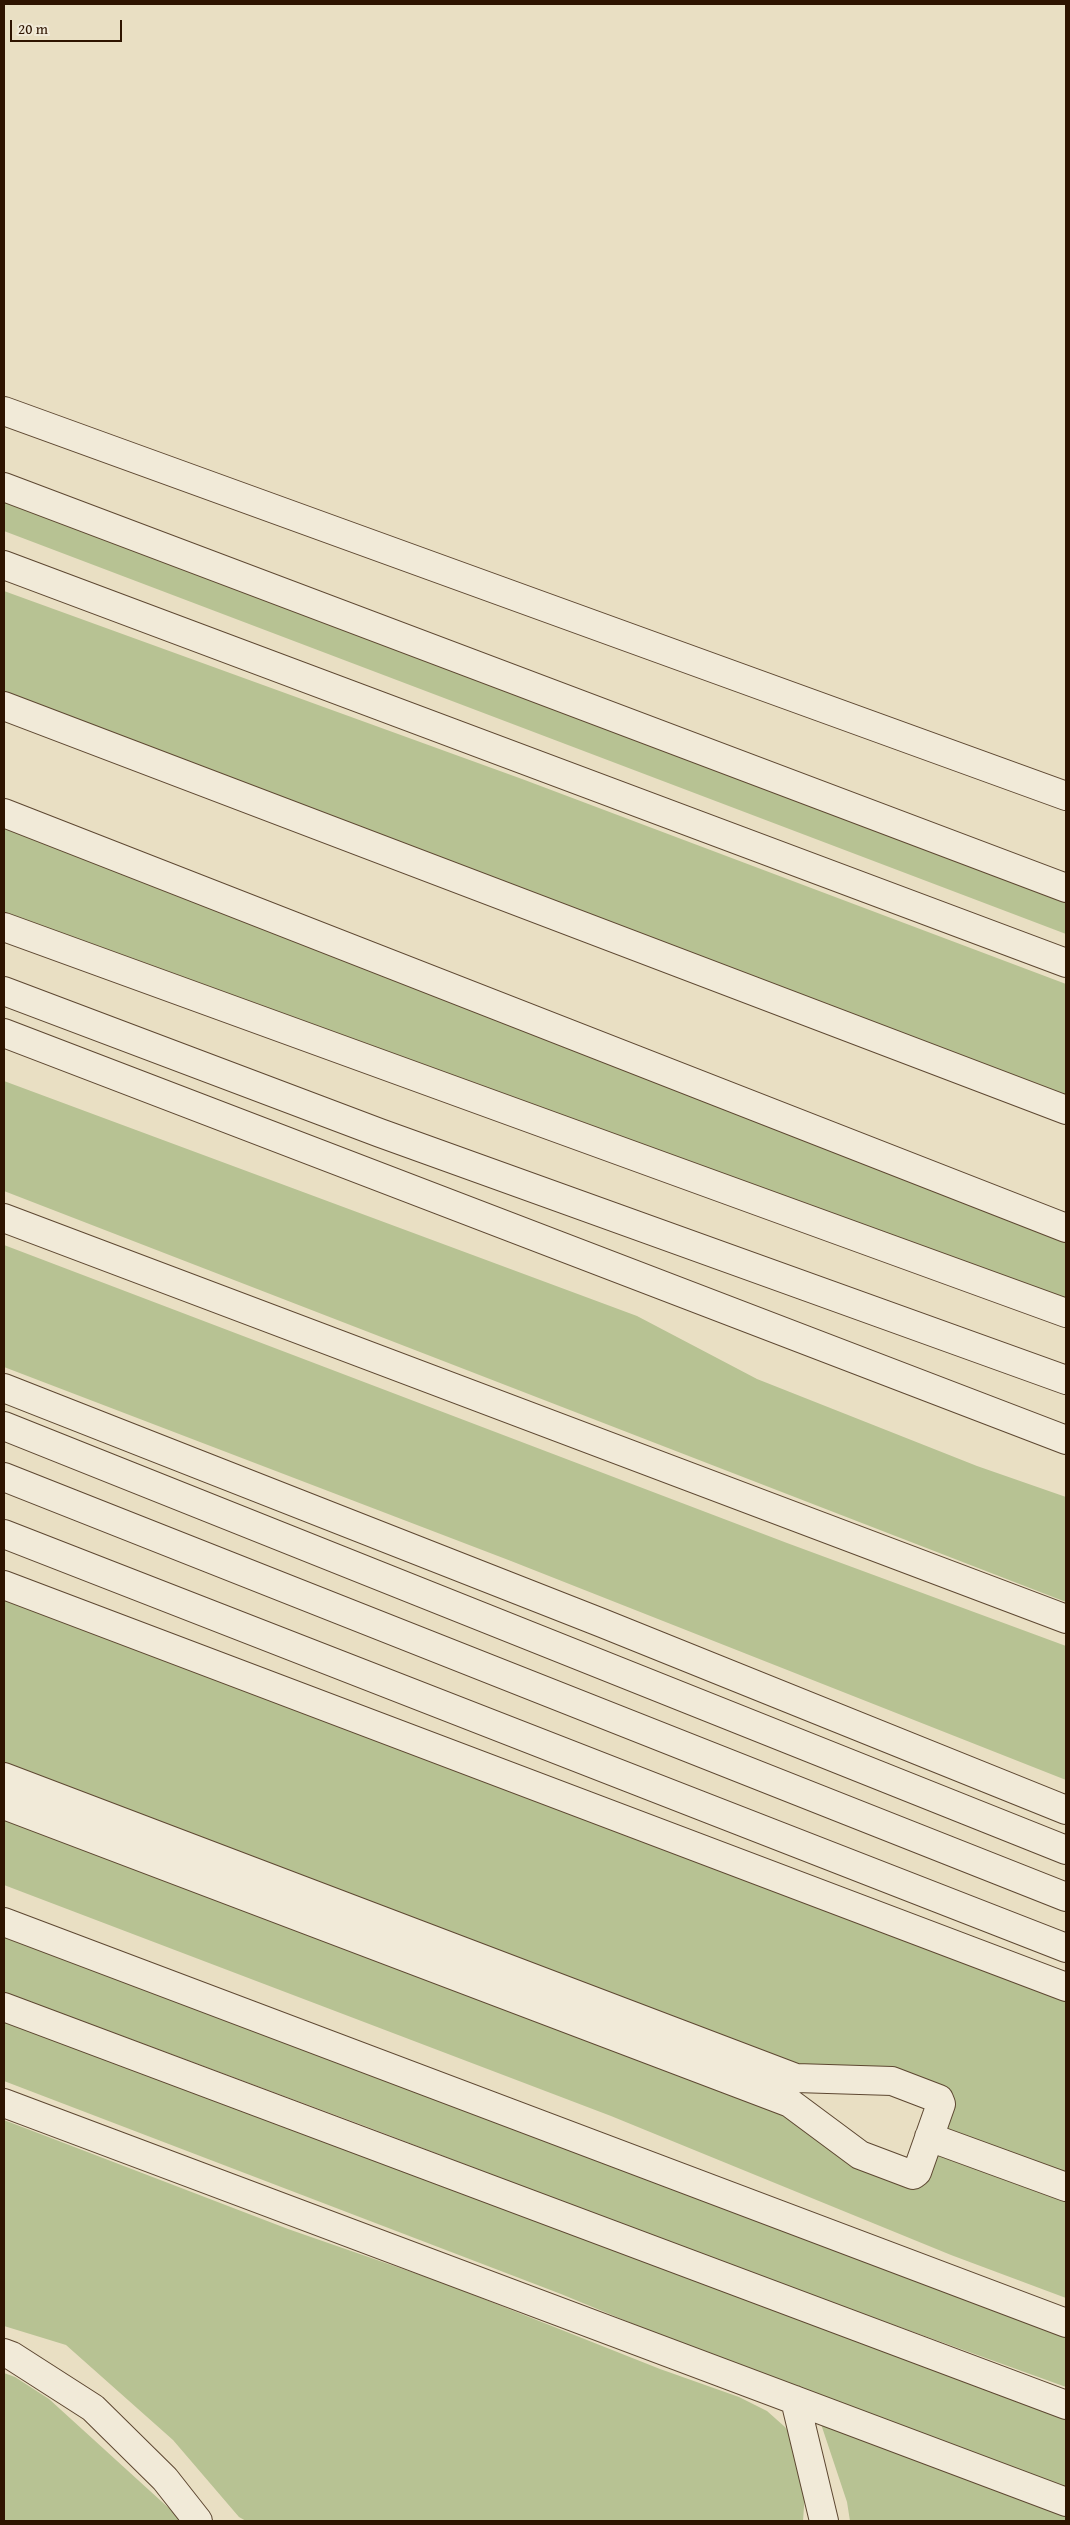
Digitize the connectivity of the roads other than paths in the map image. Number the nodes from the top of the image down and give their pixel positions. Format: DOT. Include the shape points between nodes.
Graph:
graph roads {
  1 [pos="4,412"];
  2 [pos="4,487"];
  3 [pos="4,565"];
  4 [pos="4,706"];
  5 [pos="1066,796"];
  6 [pos="4,813"];
  7 [pos="1066,888"];
  8 [pos="4,928"];
  9 [pos="1066,963"];
  10 [pos="4,991"];
  11 [pos="4,1032"];
  12 [pos="1066,1110"];
  13 [pos="4,1218"];
  14 [pos="1066,1228"];
  15 [pos="1066,1313"];
  16 [pos="1066,1380"];
  17 [pos="4,1388"];
  18 [pos="4,1426"];
  19 [pos="1066,1440"];
  20 [pos="4,1477"];
  21 [pos="4,1534"];
  22 [pos="4,1585"];
  23 [pos="1066,1619"];
  24 [pos="4,1778"];
  25 [pos="4,1805"];
  26 [pos="1066,1810"];
  27 [pos="1066,1850"];
  28 [pos="1066,1897"];
  29 [pos="4,1922"];
  30 [pos="1066,1948"];
  31 [pos="1066,1987"];
  32 [pos="4,2007"];
  33 [pos="4,2102"];
  34 [pos="929,2137"];
  35 [pos="1066,2187"];
  36 [pos="1066,2323"];
  37 [pos="4,2353"];
  38 [pos="795,2400"];
  39 [pos="1066,2405"];
  40 [pos="1066,2502"];
  41 [pos="198,2521"];
  42 [pos="824,2521"];
  1 -- 5 [label="street"];
  2 -- 7 [label="street"];
  3 -- 9 [label="street"];
  4 -- 12 [label="street"];
  6 -- 14 [label="street"];
  8 -- 15 [label="street"];
  10 -- 16 [label="street" via="389,1137"];
  11 -- 19 [label="street"];
  13 -- 23 [label="street"];
  17 -- 26 [label="street" via="593,1619"];
  18 -- 27 [label="street"];
  20 -- 28 [label="street"];
  21 -- 30 [label="street"];
  22 -- 31 [label="street"];
  24 -- 34 [label="street" via="796,2078 892,2081 940,2101"];
  25 -- 34 [label="street" via="790,2103 856,2153 913,2175 917,2172"];
  29 -- 36 [label="street"];
  32 -- 39 [label="street"];
  33 -- 38 [label="street"];
  34 -- 35 [label="street"];
  37 -- 41 [label="street" via="93,2408 165,2480"];
  38 -- 40 [label="street"];
  38 -- 42 [label="street"];
}
